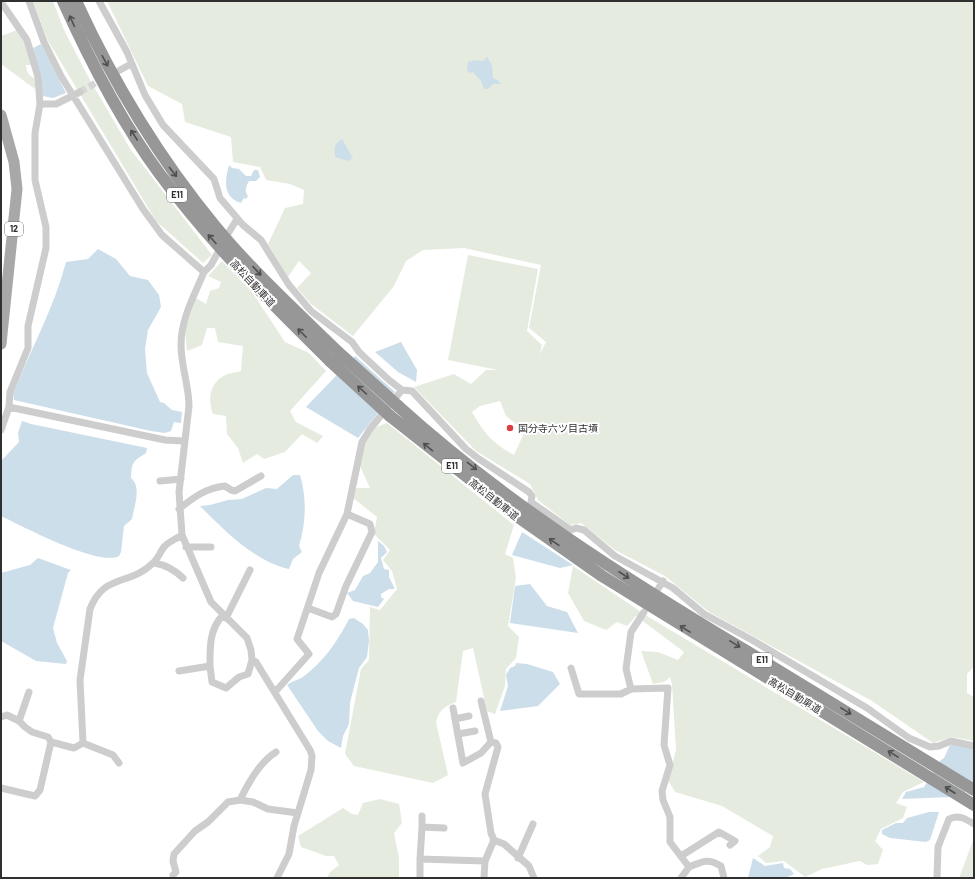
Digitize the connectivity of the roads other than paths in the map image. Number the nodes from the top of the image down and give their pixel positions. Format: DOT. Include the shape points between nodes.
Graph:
graph roads {
  1 [pos="29,1"];
  2 [pos="63,1"];
  3 [pos="76,1"];
  4 [pos="99,1"];
  5 [pos="1,2"];
  6 [pos="132,64"];
  7 [pos="120,70"];
  8 [pos="80,92"];
  9 [pos="73,97"];
  10 [pos="40,104"];
  11 [pos="1,115"];
  12 [pos="237,219"];
  13 [pos="229,232"];
  14 [pos="217,254"];
  15 [pos="204,272"];
  16 [pos="1,344"];
  17 [pos="334,356"];
  18 [pos="402,390"];
  19 [pos="9,407"];
  20 [pos="1,430"];
  21 [pos="184,441"];
  22 [pos="261,476"];
  23 [pos="181,479"];
  24 [pos="160,481"];
  25 [pos="179,509"];
  26 [pos="517,510"];
  27 [pos="347,514"];
  28 [pos="182,535"];
  29 [pos="186,546"];
  30 [pos="211,547"];
  31 [pos="154,563"];
  32 [pos="250,570"];
  33 [pos="183,578"];
  34 [pos="663,582"];
  35 [pos="658,589"];
  36 [pos="308,608"];
  37 [pos="644,612"];
  38 [pos="224,616"];
  39 [pos="252,660"];
  40 [pos="210,666"];
  41 [pos="571,668"];
  42 [pos="179,670"];
  43 [pos="631,689"];
  44 [pos="29,692"];
  45 [pos="275,692"];
  46 [pos="481,701"];
  47 [pos="453,708"];
  48 [pos="469,716"];
  49 [pos="1,717"];
  50 [pos="455,719"];
  51 [pos="19,721"];
  52 [pos="475,731"];
  53 [pos="458,734"];
  54 [pos="51,742"];
  55 [pos="491,742"];
  56 [pos="83,743"];
  57 [pos="974,746"];
  58 [pos="276,752"];
  59 [pos="119,763"];
  60 [pos="929,770"];
  61 [pos="1,788"];
  62 [pos="974,790"];
  63 [pos="240,800"];
  64 [pos="974,805"];
  65 [pos="298,813"];
  66 [pos="422,816"];
  67 [pos="533,824"];
  68 [pos="974,824"];
  69 [pos="422,827"];
  70 [pos="444,828"];
  71 [pos="494,840"];
  72 [pos="730,845"];
  73 [pos="681,856"];
  74 [pos="518,858"];
  75 [pos="420,859"];
  76 [pos="485,861"];
  77 [pos="690,867"];
  78 [pos="173,875"];
  79 [pos="277,878"];
  80 [pos="420,878"];
  81 [pos="484,878"];
  82 [pos="534,878"];
  83 [pos="680,878"];
  84 [pos="724,878"];
  85 [pos="937,878"];
  1 -- 9 [label="street" via="44,42"];
  17 -- 2 [label="highway, 高松自動車道 / E11, one-way" via="267,299 208,234 159,173 120,114"];
  3 -- 17 [label="highway, 高松自動車道 / E11, one-way" via="91,35 130,107 168,165 216,227"];
  4 -- 6 [label="street"];
  5 -- 10 [label="street" via="31,49 38,77"];
  6 -- 7 [label="street"];
  6 -- 12 [label="street" via="145,95 163,125 214,179 220,198 234,212"];
  8 -- 9 [label="street"];
  9 -- 10 [label="street" via="56,104"];
  9 -- 15 [label="street" via="162,236"];
  10 -- 19 [label="street" via="35,133 35,180 46,227 46,248 28,326 28,348 10,392"];
  11 -- 16 [label="main road, 12" via="14,162 17,189"];
  12 -- 13 [label="street"];
  12 -- 18 [label="street" via="261,240 289,285 311,311 352,342 358,352"];
  14 -- 15 [label="street"];
  15 -- 21 [label="street" via="187,311 181,333 182,358 189,395"];
  17 -- 26 [label="highway, 高松自動車道 / E11, one-way, bridge" via="398,406"];
  26 -- 17 [label="highway, 高松自動車道 / E11, one-way, bridge" via="390,416"];
  18 -- 27 [label="street" via="370,428 362,442"];
  18 -- 34 [label="street" via="412,391 466,449 529,492 532,496 531,502 571,530 584,530 615,556"];
  19 -- 20 [label="street"];
  19 -- 21 [label="street" via="165,440"];
  21 -- 23 [label="street"];
  22 -- 25 [label="street" via="235,491 225,486 205,490"];
  23 -- 24 [label="street"];
  23 -- 25 [label="street"];
  25 -- 28 [label="street"];
  26 -- 60 [label="highway, 高松自動車道 / E11" via="589,559 675,608"];
  27 -- 36 [label="street" via="319,573"];
  27 -- 36 [label="street" via="370,524 372,532 346,586 336,614 332,617"];
  28 -- 29 [label="street"];
  28 -- 31 [label="street" via="164,547"];
  29 -- 30 [label="street"];
  29 -- 38 [label="street" via="202,578 206,595"];
  31 -- 33 [label="street" via="163,564"];
  31 -- 56 [label="street" via="131,578 110,583 93,601 80,680"];
  32 -- 38 [label="street"];
  34 -- 35 [label="street"];
  34 -- 57 [label="street" via="704,614 867,708 909,738 930,747 951,741"];
  36 -- 45 [label="street" via="297,639 309,654"];
  37 -- 43 [label="street" via="631,632 626,669"];
  38 -- 39 [label="street" via="249,642"];
  38 -- 40 [label="street" via="217,622 211,635"];
  39 -- 40 [label="street" via="248,674 226,688 212,682"];
  39 -- 45 [label="street" via="256,662"];
  40 -- 42 [label="street"];
  41 -- 43 [label="street" via="579,694 620,694"];
  43 -- 73 [label="street" via="668,688 664,745 670,765 662,791 665,808 670,817 670,842"];
  44 -- 51 [label="street"];
  45 -- 65 [label="street" via="312,756 311,770"];
  46 -- 55 [label="street"];
  47 -- 50 [label="street"];
  48 -- 50 [label="street"];
  49 -- 51 [label="street" via="8,715"];
  50 -- 53 [label="street"];
  51 -- 54 [label="street" via="25,727 48,737"];
  52 -- 53 [label="street"];
  53 -- 55 [label="street" via="463,763 481,753"];
  54 -- 56 [label="street" via="74,748"];
  54 -- 61 [label="street" via="40,790 35,796"];
  55 -- 71 [label="street" via="496,743 498,747 485,794"];
  56 -- 59 [label="street" via="113,755"];
  58 -- 63 [label="street" via="266,758"];
  60 -- 62 [label="highway, 高松自動車道 / E11"];
  64 -- 60 [label="highway, 高松自動車道 / E11, one-way"];
  63 -- 65 [label="street" via="253,802 268,809"];
  63 -- 78 [label="street" via="228,802 195,831 174,854 176,872"];
  65 -- 79 [label="street" via="289,854"];
  66 -- 69 [label="street"];
  67 -- 74 [label="street"];
  68 -- 85 [label="street" via="955,816 950,819 938,847"];
  69 -- 70 [label="street"];
  69 -- 75 [label="street"];
  71 -- 74 [label="street" via="504,844"];
  71 -- 76 [label="street"];
  72 -- 73 [label="street" via="735,841 719,832"];
  73 -- 77 [label="street"];
  74 -- 82 [label="street" via="529,866"];
  75 -- 76 [label="street"];
  75 -- 80 [label="street"];
  76 -- 81 [label="street"];
  77 -- 83 [label="street"];
  77 -- 84 [label="street" via="712,861 721,866"];
}
